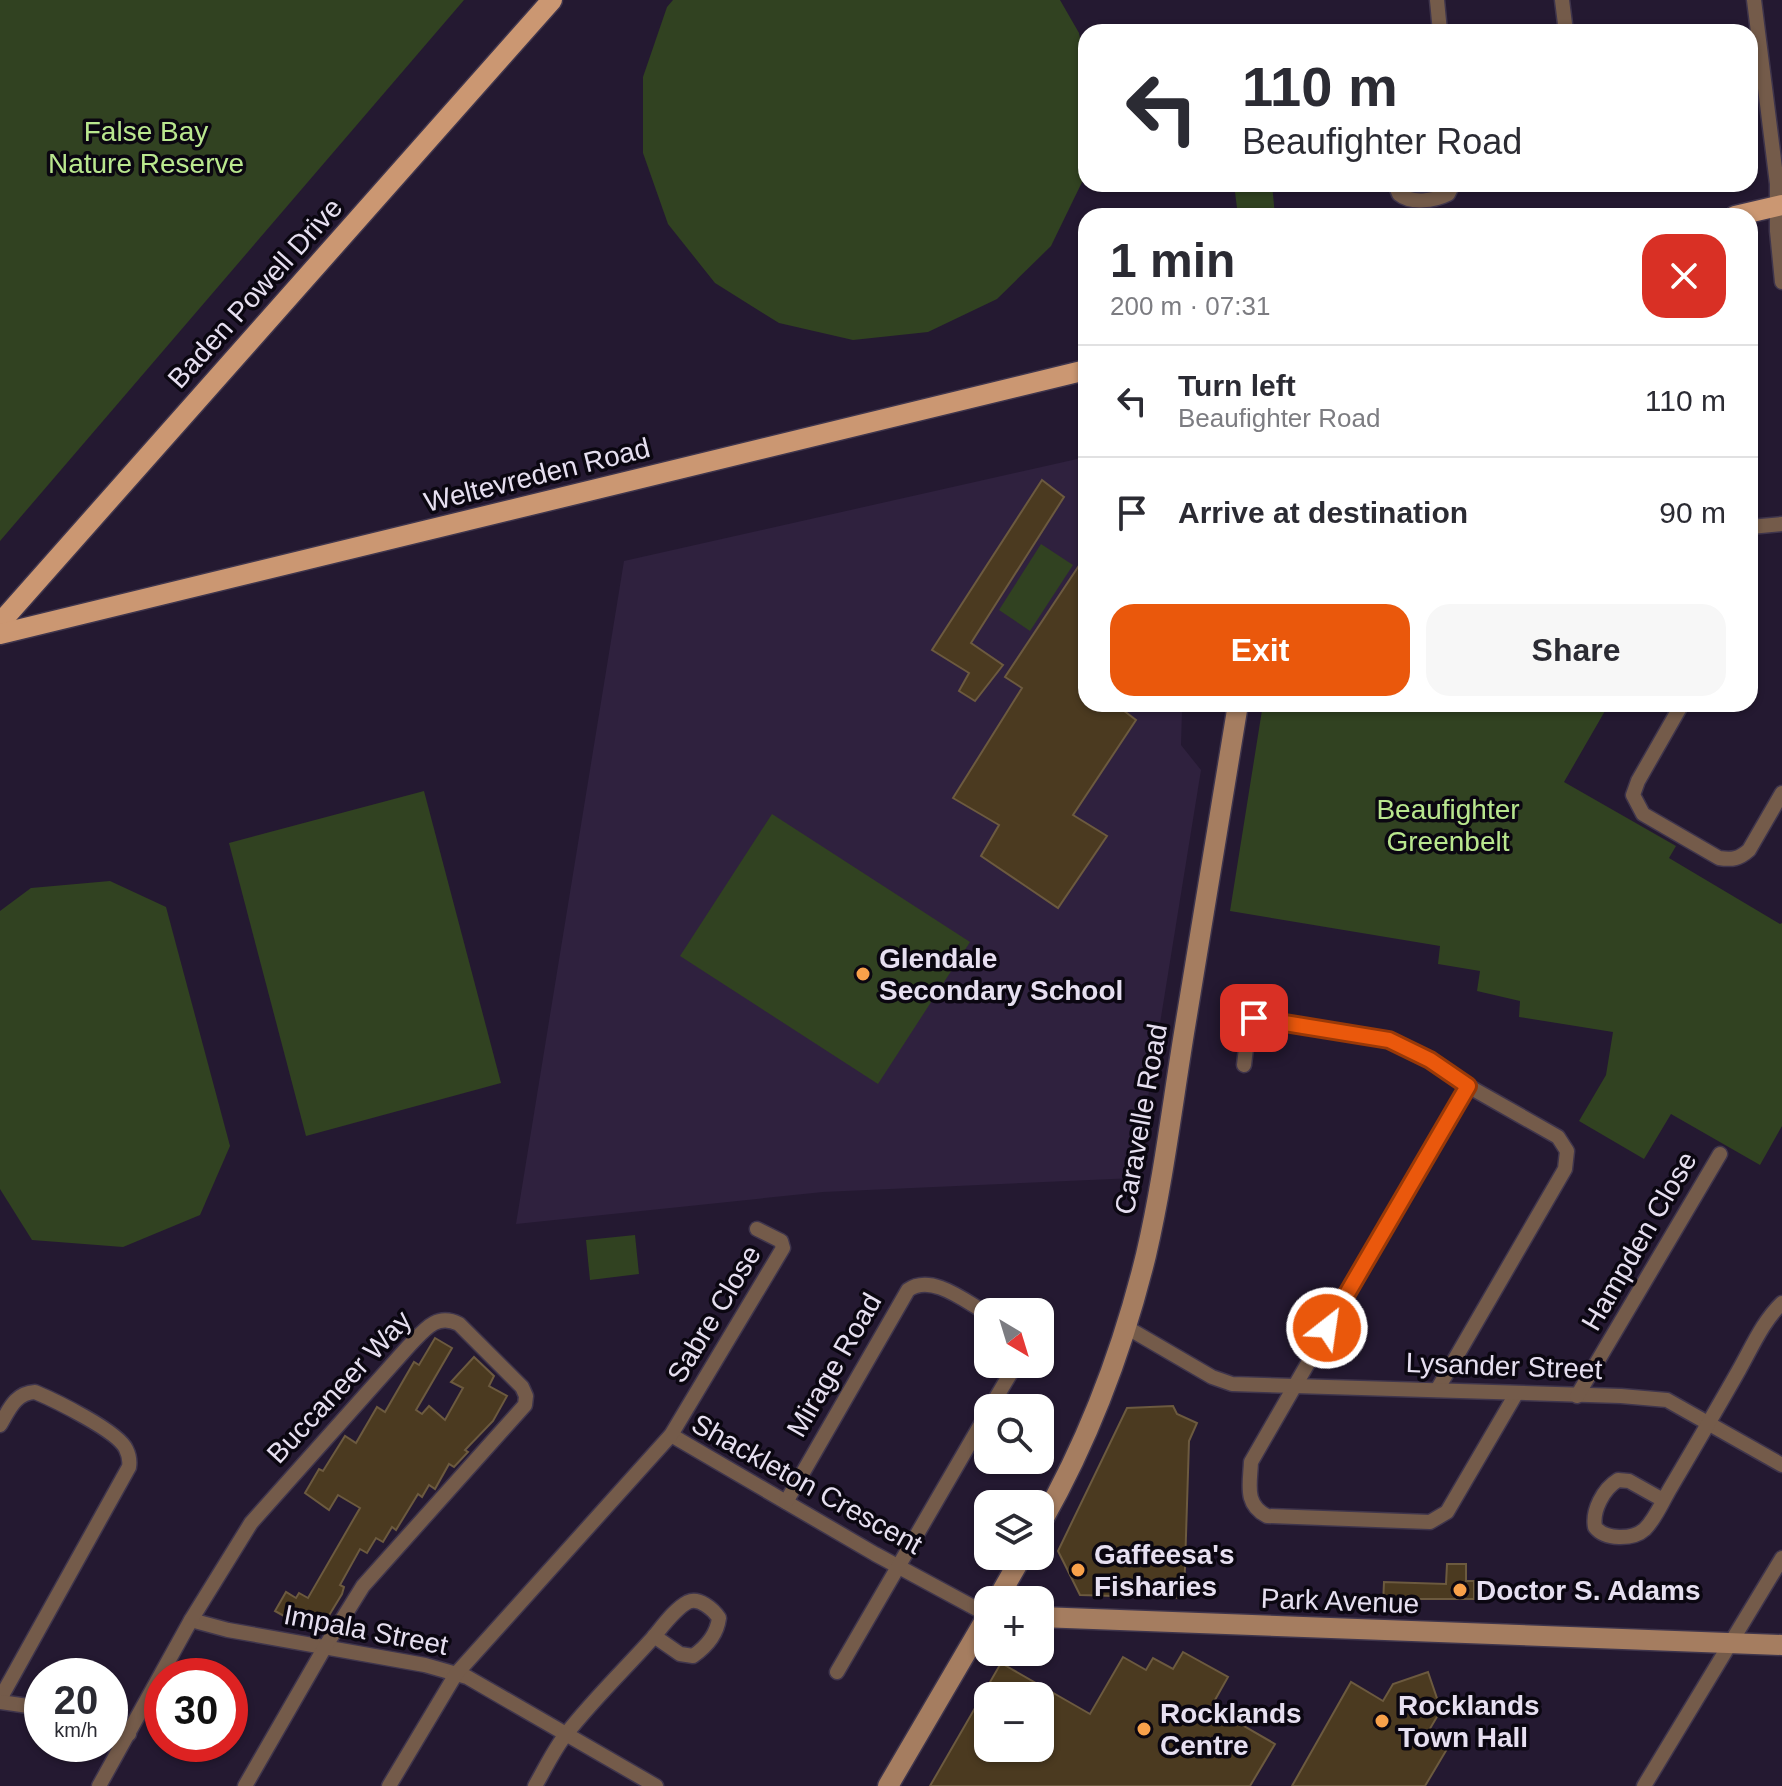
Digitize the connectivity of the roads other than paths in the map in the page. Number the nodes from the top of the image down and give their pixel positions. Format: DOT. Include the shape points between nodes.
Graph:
graph roads {
  1 [pos="552,0"];
  2 [pos="1437,0"];
  3 [pos="1562,0"];
  4 [pos="1754,0"];
  5 [pos="1439,24"];
  6 [pos="1565,24"];
  7 [pos="1757,24"];
  8 [pos="1758,32"];
  9 [pos="1398,192"];
  10 [pos="1449,192"];
  11 [pos="1780,205"];
  12 [pos="1758,210"];
  13 [pos="1782,282"];
  14 [pos="1078,372"];
  15 [pos="1782,524"];
  16 [pos="1758,526"];
  17 [pos="0,623"];
  18 [pos="0,634"];
  19 [pos="1237,712"];
  20 [pos="1677,712"];
  21 [pos="1782,793"];
  22 [pos="1244,1065"];
  23 [pos="1468,1086"];
  24 [pos="1720,1154"];
  25 [pos="757,1229"];
  26 [pos="1782,1303"];
  27 [pos="974,1307"];
  28 [pos="1126,1327"];
  29 [pos="1294,1386"];
  30 [pos="1437,1390"];
  31 [pos="1516,1394"];
  32 [pos="1577,1396"];
  33 [pos="1709,1423"];
  34 [pos="0,1425"];
  35 [pos="671,1435"];
  36 [pos="974,1436"];
  37 [pos="1782,1465"];
  38 [pos="1054,1497"];
  39 [pos="1663,1500"];
  40 [pos="786,1502"];
  41 [pos="1782,1558"];
  42 [pos="898,1566"];
  43 [pos="974,1607"];
  44 [pos="1054,1618"];
  45 [pos="191,1620"];
  46 [pos="654,1636"];
  47 [pos="974,1639"];
  48 [pos="1732,1644"];
  49 [pos="1782,1645"];
  50 [pos="325,1647"];
  51 [pos="837,1672"];
  52 [pos="456,1674"];
  53 [pos="0,1700"];
  54 [pos="24,1705"];
  55 [pos="129,1734"];
  56 [pos="566,1734"];
  57 [pos="99,1786"];
  58 [pos="245,1786"];
  59 [pos="389,1786"];
  60 [pos="535,1786"];
  61 [pos="656,1786"];
  62 [pos="888,1786"];
  63 [pos="1644,1786"];
  1 -- 17 [label="main road, Baden Powell Drive"];
  2 -- 5 [label="street"];
  3 -- 6 [label="street"];
  4 -- 7 [label="street"];
  8 -- 11 [label="street"];
  9 -- 10 [label="street" via="1410,201"];
  11 -- 12 [label="main road"];
  11 -- 13 [label="street"];
  14 -- 18 [label="main road, Weltevreden Road"];
  15 -- 16 [label="street"];
  19 -- 28 [label="street, Caravelle Road" via="1155,1213"];
  20 -- 21 [label="street" via="1633,795 1643,814 1719,858 1732,860 1749,850"];
  22 -- 23 [label="street" via="1249,1023 1257,1018 1389,1040"];
  23 -- 29 [label="street"];
  23 -- 30 [label="street" via="1558,1137 1567,1151 1565,1169"];
  24 -- 32 [label="street, Hampden Close"];
  25 -- 35 [label="street, Sabre Close" via="783,1242 783,1248"];
  26 -- 33 [label="street"];
  27 -- 40 [label="street, Mirage Road" via="931,1284 908,1290"];
  28 -- 29 [label="street, Lysander Street" via="1222,1381"];
  28 -- 38 [label="street, Caravelle Road" via="1088,1428"];
  29 -- 30 [label="street, Lysander Street"];
  29 -- 31 [label="street" via="1251,1462 1250,1498 1255,1510 1267,1516 1430,1522 1447,1512"];
  30 -- 31 [label="street, Lysander Street"];
  31 -- 32 [label="street, Lysander Street"];
  32 -- 33 [label="street, Lysander Street" via="1667,1400"];
  33 -- 37 [label="street, Lysander Street"];
  33 -- 39 [label="street"];
  34 -- 53 [label="street" via="17,1398 35,1392 120,1441 130,1461"];
  35 -- 40 [label="street, Shackleton Crescent"];
  35 -- 52 [label="street, Shackleton Crescent"];
  36 -- 42 [label="street"];
  39 -- 39 [label="street" via="1618,1480 1599,1504 1595,1527 1602,1534 1636,1535 1648,1526"];
  40 -- 42 [label="street, Shackleton Crescent"];
  41 -- 48 [label="street"];
  42 -- 43 [label="street, Shackleton Crescent"];
  42 -- 51 [label="street"];
  44 -- 48 [label="street, Park Avenue"];
  45 -- 50 [label="street, Impala Street"];
  45 -- 50 [label="street, Buccaneer Way" via="241,1538 285,1482 407,1348 433,1323 450,1320 522,1387 525,1405 372,1575"];
  45 -- 55 [label="street"];
  46 -- 46 [label="street" via="680,1654 693,1656 711,1638 719,1618 699,1601 691,1601"];
  46 -- 56 [label="street"];
  47 -- 62 [label="street"];
  48 -- 49 [label="street, Park Avenue"];
  48 -- 63 [label="street"];
  50 -- 52 [label="street, Impala Street"];
  50 -- 58 [label="street"];
  52 -- 56 [label="street, Impala Street"];
  52 -- 59 [label="street, Shackleton Crescent"];
  53 -- 54 [label="street"];
  55 -- 57 [label="street"];
  56 -- 60 [label="street"];
  56 -- 61 [label="street, Impala Street"];
}
